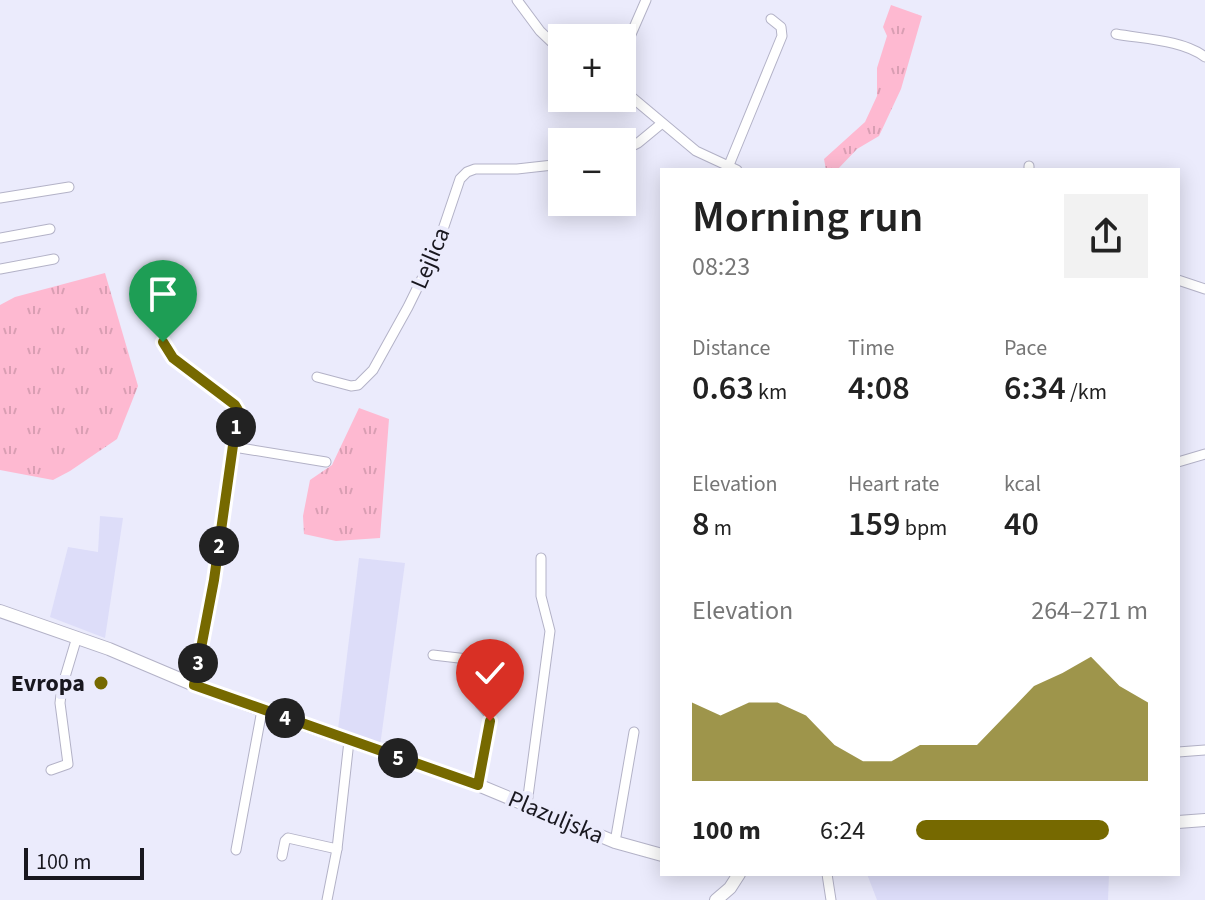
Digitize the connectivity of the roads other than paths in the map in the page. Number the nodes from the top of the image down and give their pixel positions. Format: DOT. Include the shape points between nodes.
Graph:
graph roads {
  1 [pos="517,0"];
  2 [pos="646,0"];
  3 [pos="771,19"];
  4 [pos="636,24"];
  5 [pos="1116,34"];
  6 [pos="548,39"];
  7 [pos="1205,57"];
  8 [pos="636,102"];
  9 [pos="661,124"];
  10 [pos="636,144"];
  11 [pos="548,166"];
  12 [pos="733,167"];
  13 [pos="69,187"];
  14 [pos="0,198"];
  15 [pos="50,229"];
  16 [pos="0,238"];
  17 [pos="54,259"];
  18 [pos="0,269"];
  19 [pos="1180,281"];
  20 [pos="1205,289"];
  21 [pos="163,342"];
  22 [pos="317,377"];
  23 [pos="234,447"];
  24 [pos="1205,454"];
  25 [pos="1180,461"];
  26 [pos="326,462"];
  27 [pos="541,558"];
  28 [pos="0,611"];
  29 [pos="77,637"];
  30 [pos="433,655"];
  31 [pos="194,685"];
  32 [pos="262,710"];
  33 [pos="634,732"];
  34 [pos="349,741"];
  35 [pos="1205,750"];
  36 [pos="1180,752"];
  37 [pos="51,770"];
  38 [pos="478,785"];
  39 [pos="527,804"];
  40 [pos="1205,820"];
  41 [pos="1180,822"];
  42 [pos="615,842"];
  43 [pos="337,849"];
  44 [pos="236,850"];
  45 [pos="660,854"];
  46 [pos="282,856"];
  47 [pos="738,876"];
  48 [pos="827,876"];
  49 [pos="327,900"];
  50 [pos="716,900"];
  51 [pos="831,900"];
  1 -- 6 [label="street"];
  2 -- 4 [label="street"];
  3 -- 12 [label="street" via="781,27 782,36"];
  5 -- 7 [label="street"];
  8 -- 9 [label="street"];
  9 -- 10 [label="street"];
  9 -- 12 [label="street" via="696,151"];
  11 -- 22 [label="street, Lejlica" via="467,172 436,250 373,370 351,386"];
  13 -- 14 [label="street"];
  15 -- 16 [label="street"];
  17 -- 18 [label="street"];
  19 -- 20 [label="street"];
  21 -- 23 [label="street" via="173,358 237,407"];
  23 -- 26 [label="street"];
  23 -- 31 [label="street"];
  24 -- 25 [label="street"];
  27 -- 39 [label="street" via="541,596 550,631"];
  28 -- 29 [label="main road, Plazuljska"];
  29 -- 31 [label="main road, Plazuljska"];
  29 -- 37 [label="street" via="60,703 68,764"];
  30 -- 38 [label="street" via="476,660 484,666 480,704 490,721"];
  31 -- 32 [label="main road, Plazuljska"];
  32 -- 34 [label="main road, Plazuljska"];
  32 -- 44 [label="street"];
  33 -- 42 [label="street"];
  34 -- 38 [label="main road, Plazuljska"];
  34 -- 43 [label="street"];
  35 -- 36 [label="street"];
  38 -- 39 [label="main road, Plazuljska"];
  39 -- 42 [label="main road, Plazuljska"];
  40 -- 41 [label="main road"];
  42 -- 45 [label="main road, Plazuljska"];
  43 -- 46 [label="street" via="288,838"];
  43 -- 49 [label="street"];
  47 -- 50 [label="main road"];
  48 -- 51 [label="street"];
}
